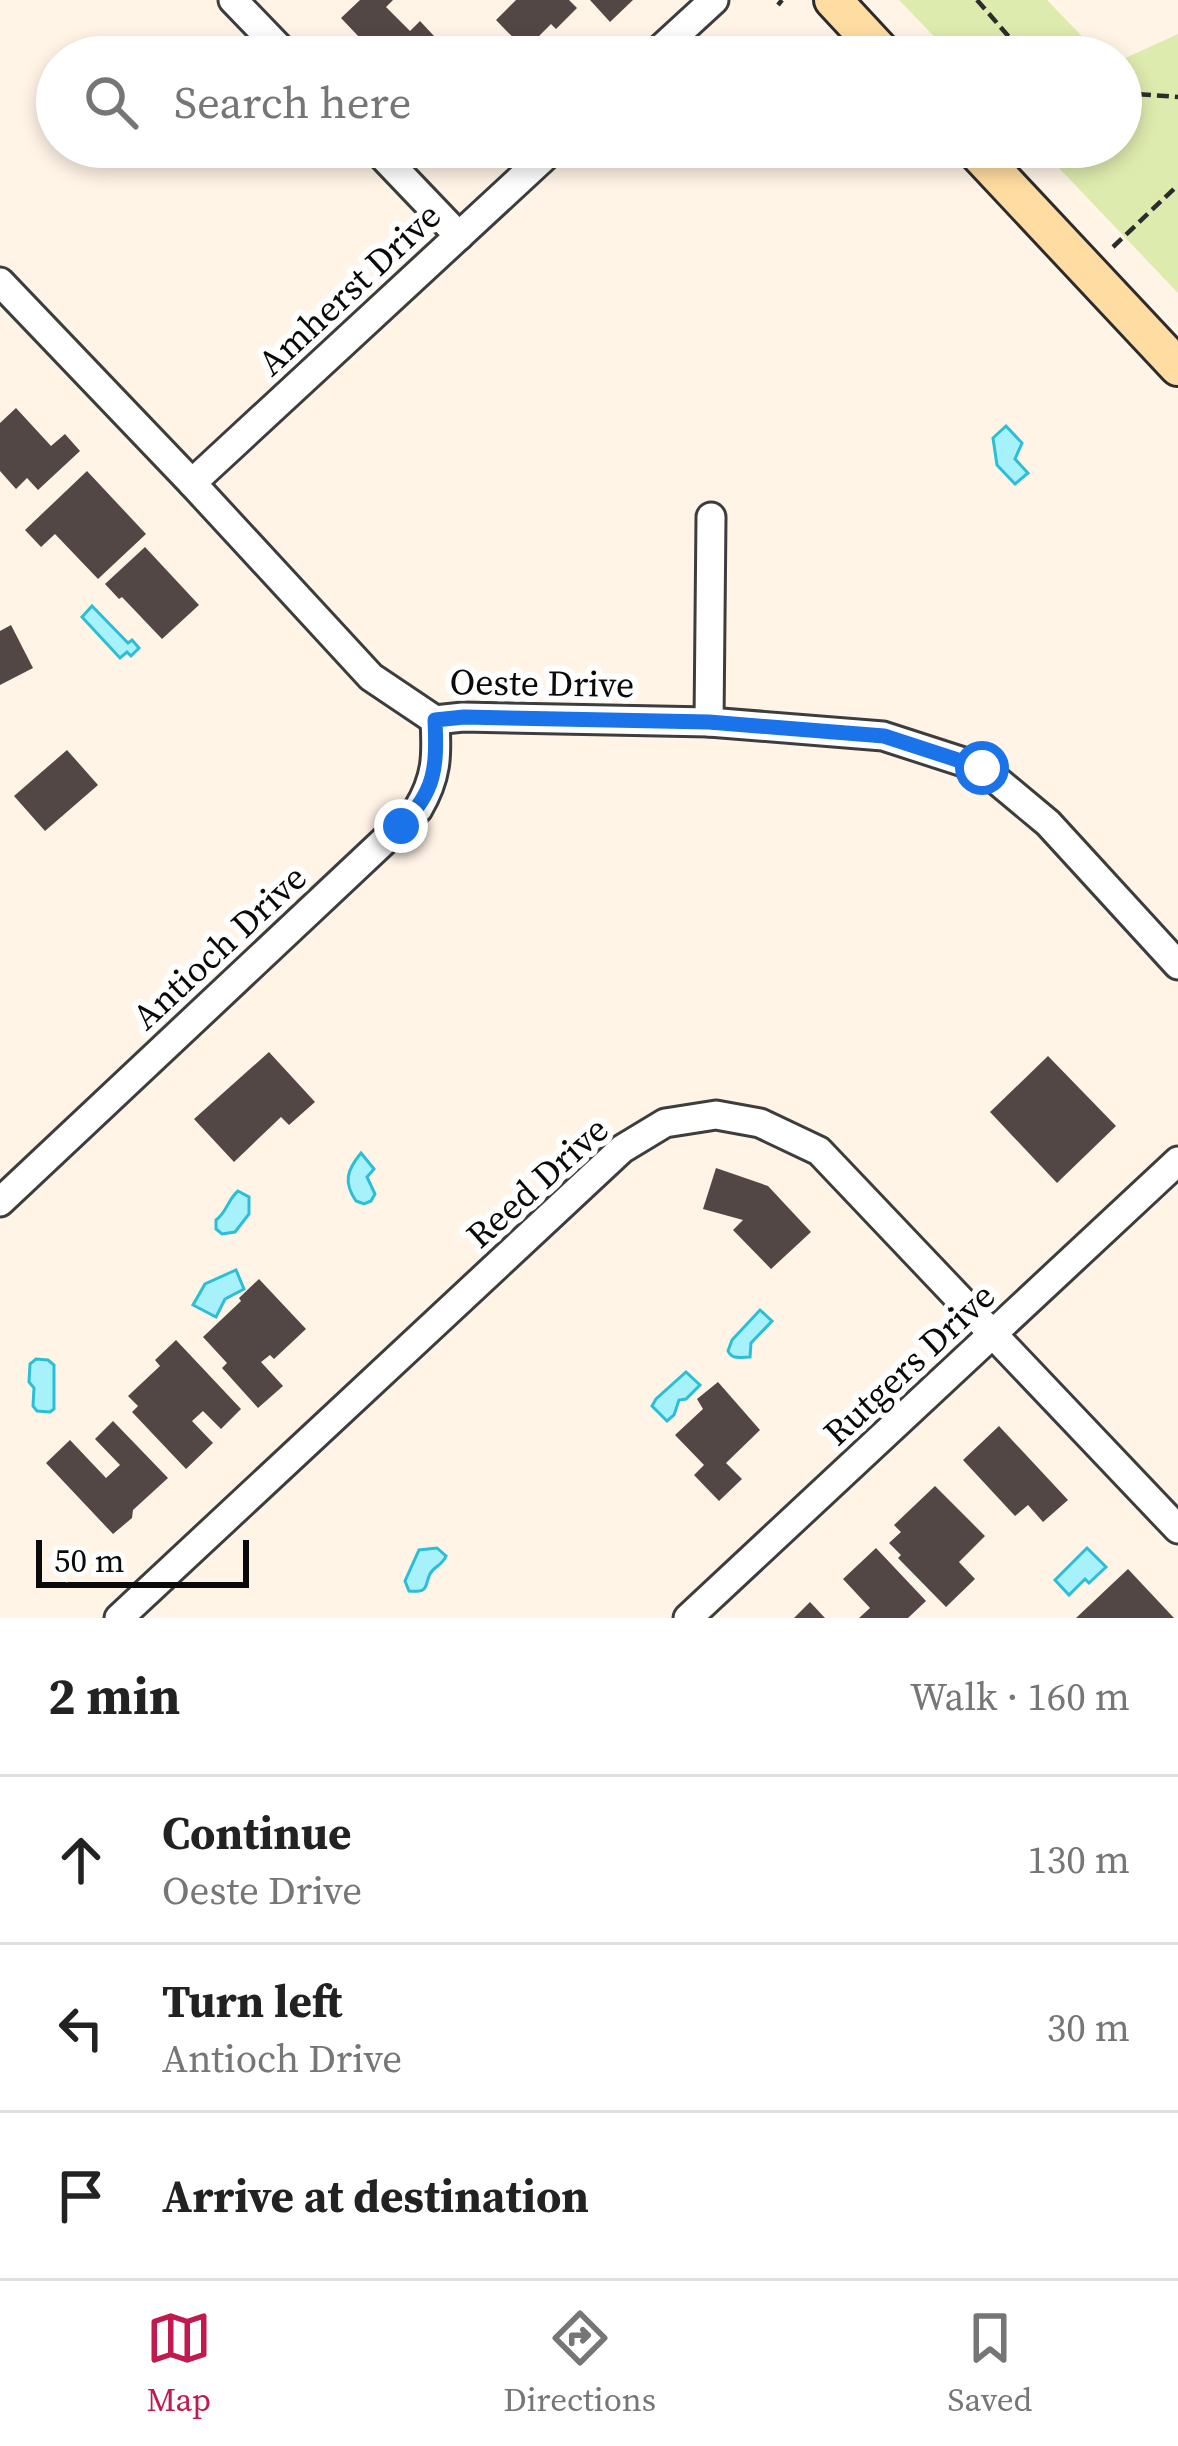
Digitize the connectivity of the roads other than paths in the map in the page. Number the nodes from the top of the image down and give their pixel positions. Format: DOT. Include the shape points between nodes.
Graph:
graph roads {
  1 [pos="233,0"];
  2 [pos="714,0"];
  3 [pos="832,0"];
  4 [pos="268,36"];
  5 [pos="675,36"];
  6 [pos="866,36"];
  7 [pos="394,168"];
  8 [pos="532,168"];
  9 [pos="991,168"];
  10 [pos="459,236"];
  11 [pos="0,282"];
  12 [pos="1178,367"];
  13 [pos="192,483"];
  14 [pos="711,518"];
  15 [pos="435,720"];
  16 [pos="709,722"];
  17 [pos="1178,965"];
  18 [pos="1178,1161"];
  19 [pos="0,1202"];
  20 [pos="993,1336"];
  21 [pos="1178,1529"];
  22 [pos="119,1618"];
  23 [pos="688,1618"];
  1 -- 4 [label="street"];
  2 -- 5 [label="street"];
  3 -- 6 [label="main road"];
  7 -- 10 [label="street"];
  8 -- 10 [label="street, Amherst Drive"];
  9 -- 12 [label="main road"];
  10 -- 13 [label="street, Amherst Drive"];
  11 -- 13 [label="street, Oeste Drive"];
  13 -- 15 [label="street, Oeste Drive" via="371,677"];
  14 -- 16 [label="street"];
  15 -- 16 [label="street, Oeste Drive"];
  15 -- 19 [label="street, Antioch Drive" via="437,761 418,809"];
  16 -- 17 [label="street, Oeste Drive" via="884,736 982,768 1048,824"];
  18 -- 20 [label="street, Rutgers Drive"];
  20 -- 21 [label="street, Reed Drive"];
  20 -- 22 [label="street, Reed Drive" via="819,1151 760,1123 716,1115 665,1123 622,1149"];
  20 -- 23 [label="street, Rutgers Drive"];
}
